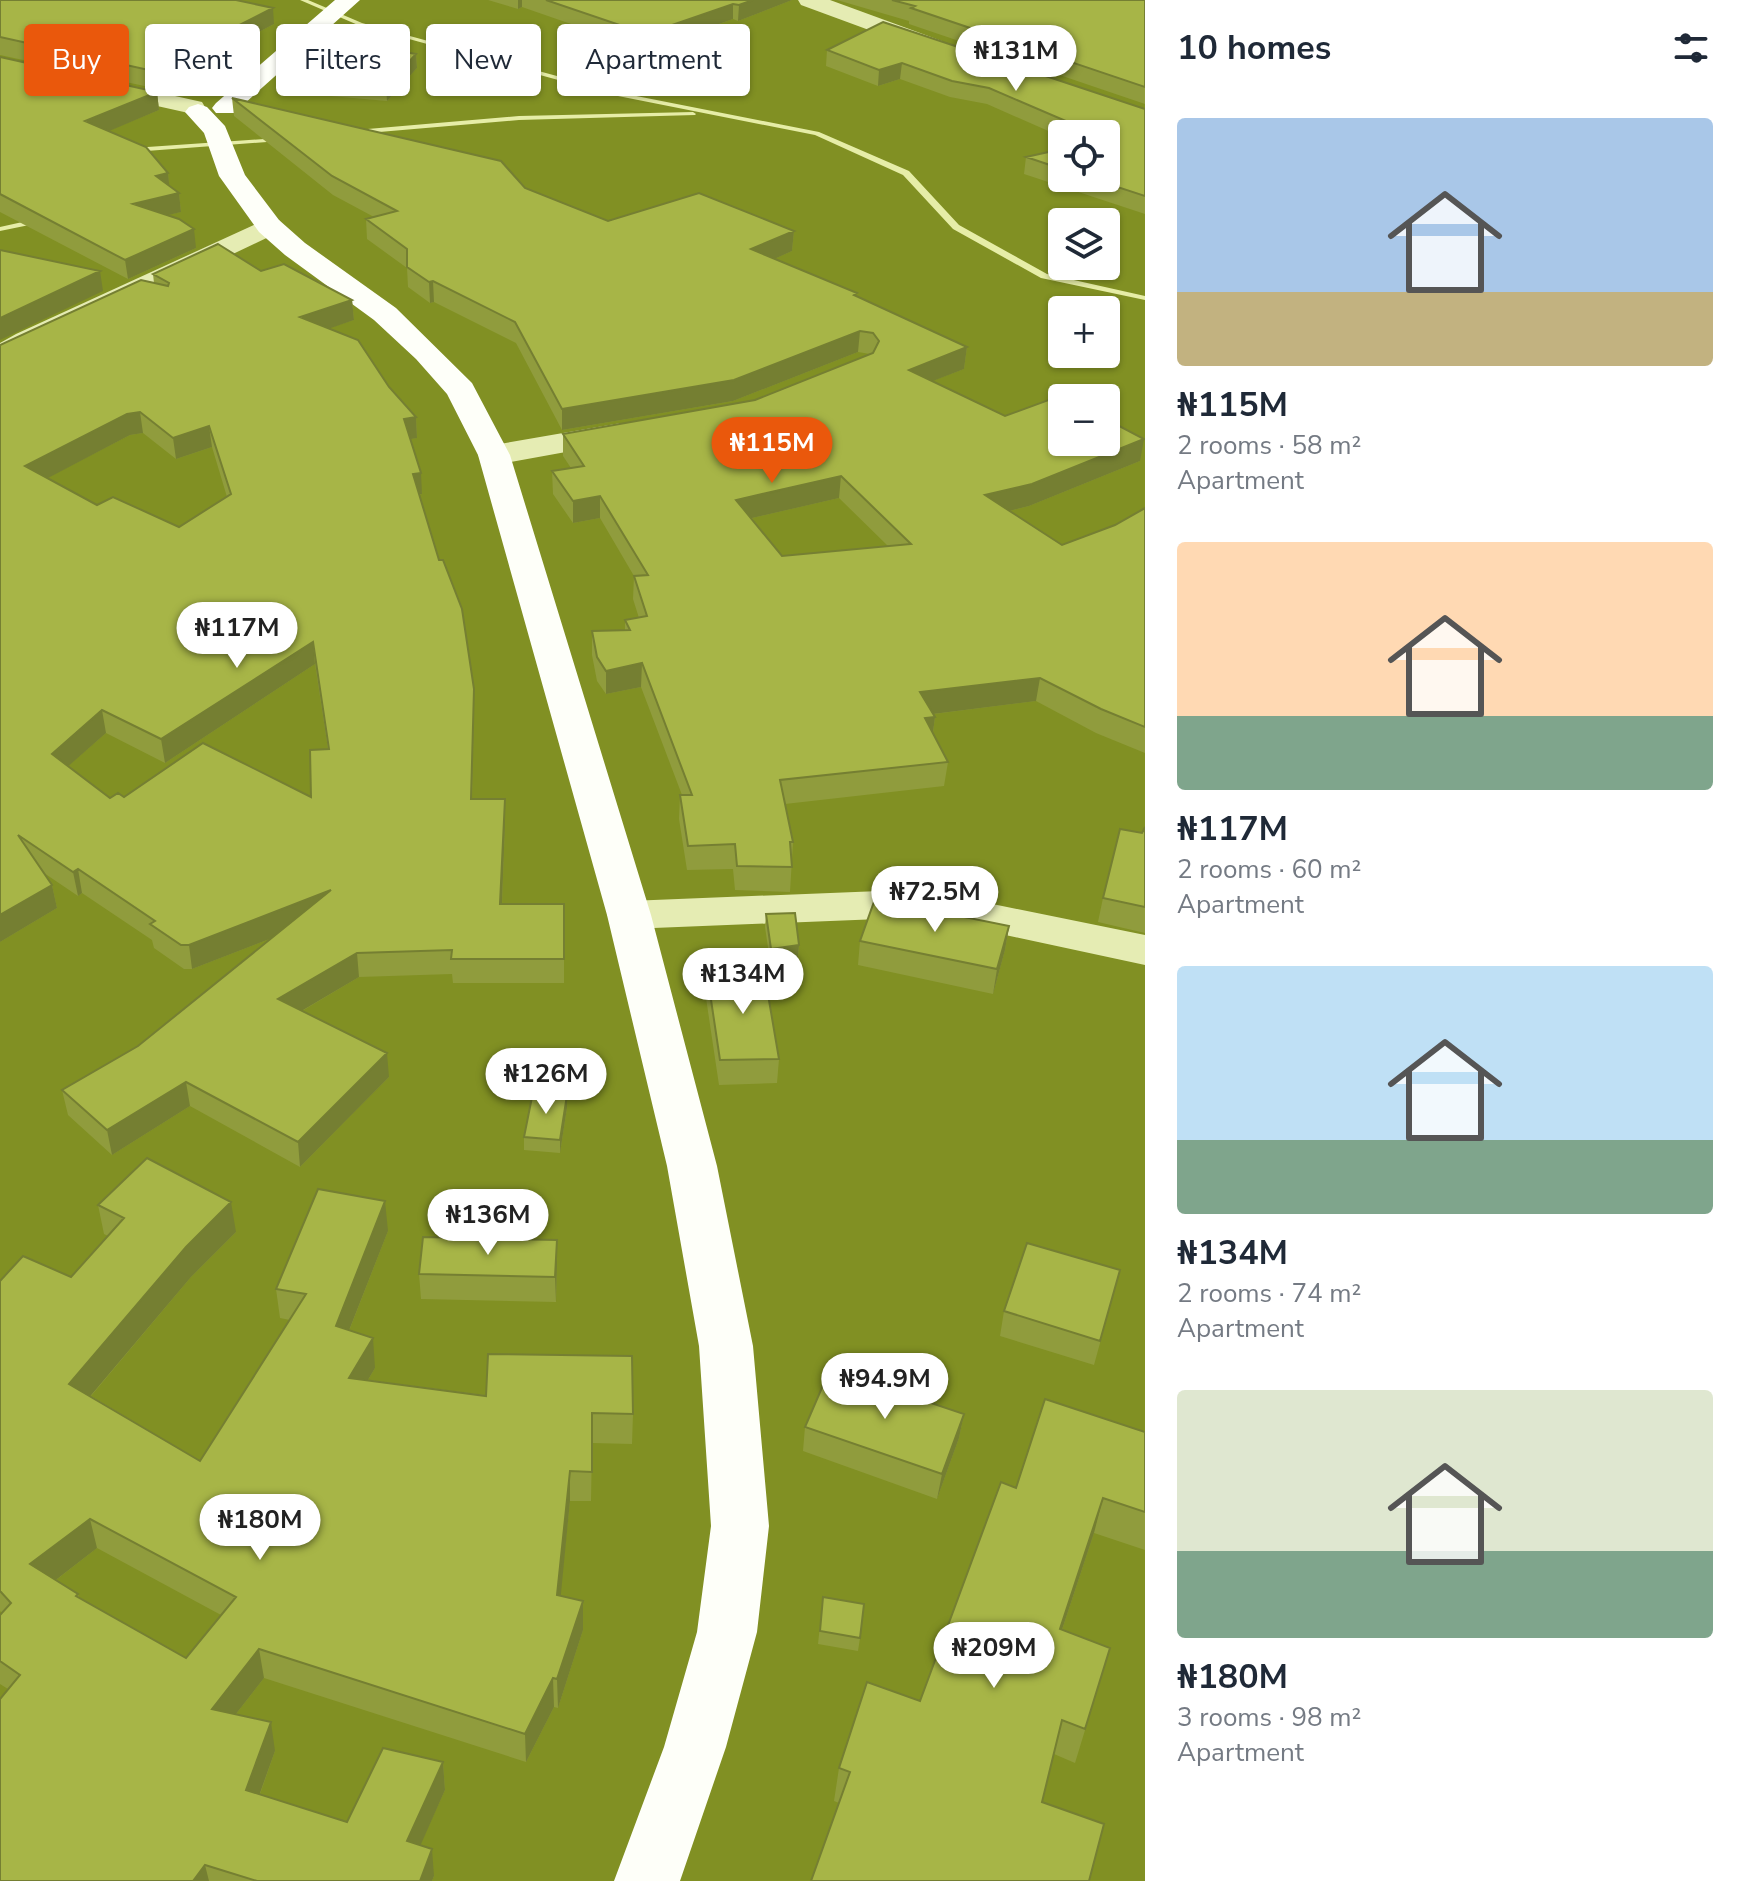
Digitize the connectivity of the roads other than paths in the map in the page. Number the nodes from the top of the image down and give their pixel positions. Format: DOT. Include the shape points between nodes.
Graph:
graph roads {
  1 [pos="809,0"];
  2 [pos="348,1"];
  3 [pos="963,55"];
  4 [pos="0,64"];
  5 [pos="212,119"];
  6 [pos="269,226"];
  7 [pos="13,336"];
  8 [pos="0,356"];
  9 [pos="644,430"];
  10 [pos="494,455"];
  11 [pos="629,915"];
  12 [pos="1145,950"];
  13 [pos="647,1881"];
  1 -- 3 [label="street"];
  2 -- 5 [label="main road"];
  4 -- 5 [label="street"];
  5 -- 6 [label="main road" via="232,176"];
  6 -- 7 [label="street"];
  6 -- 10 [label="main road" via="385,314 427,353 461,390"];
  7 -- 8 [label="street"];
  9 -- 10 [label="street"];
  10 -- 11 [label="main road"];
  11 -- 12 [label="street" via="880,905 973,914"];
  11 -- 13 [label="main road" via="692,1166 726,1346 740,1526 727,1632 695,1747"];
}
